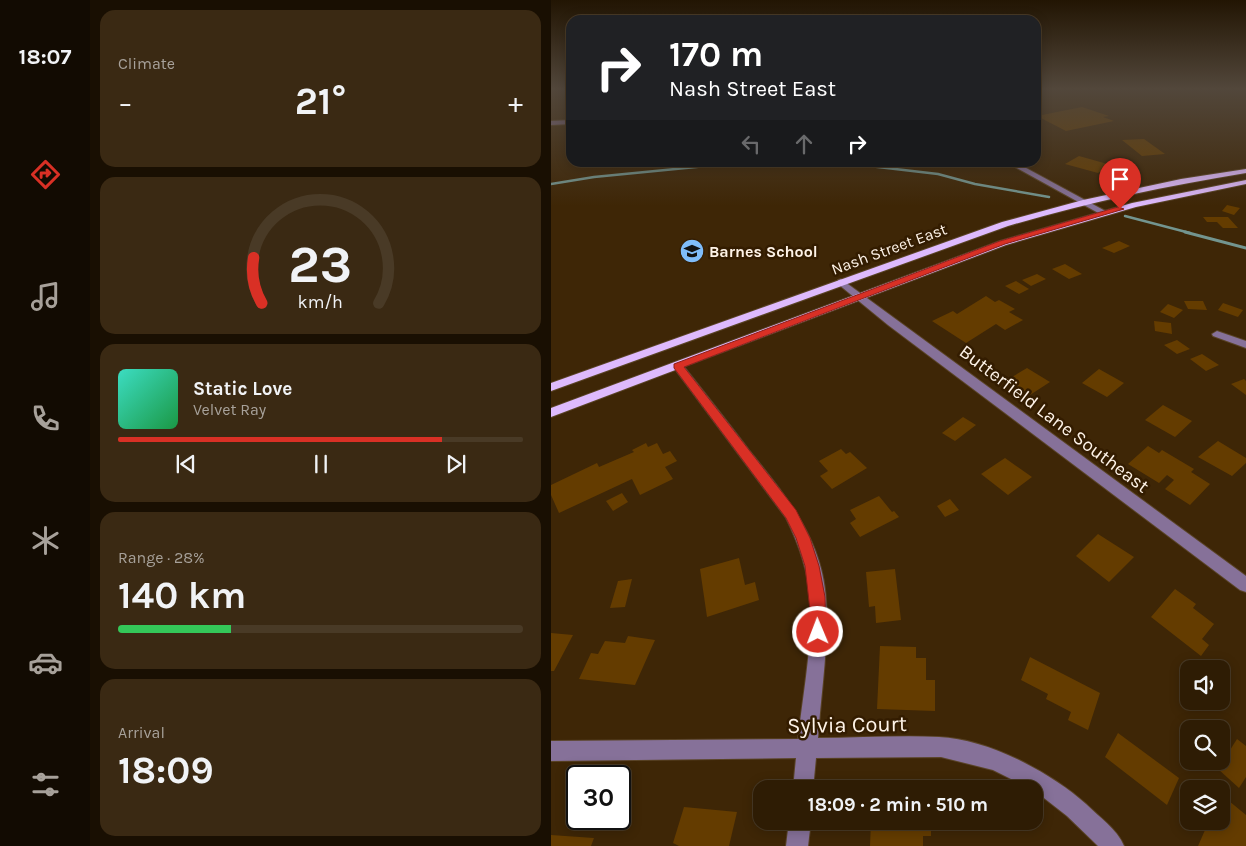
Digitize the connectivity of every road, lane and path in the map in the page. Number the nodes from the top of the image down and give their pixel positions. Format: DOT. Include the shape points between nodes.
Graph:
graph roads {
  1 [pos="1018,167"];
  2 [pos="1246,171"];
  3 [pos="1246,182"];
  4 [pos="1083,202"];
  5 [pos="1105,213"];
  6 [pos="841,282"];
  7 [pos="860,296"];
  8 [pos="1217,334"];
  9 [pos="1246,345"];
  10 [pos="678,366"];
  11 [pos="551,387"];
  12 [pos="551,413"];
  13 [pos="1246,585"];
  14 [pos="807,750"];
  15 [pos="551,751"];
  16 [pos="804,780"];
  17 [pos="799,830"];
  18 [pos="797,846"];
  19 [pos="1113,846"];
  1 -- 4 [label="street"];
  2 -- 4 [label="main road, Nash Street East"];
  3 -- 5 [label="main road, Nash Street East"];
  4 -- 5 [label="street"];
  4 -- 6 [label="main road, Nash Street East" via="987,229"];
  5 -- 7 [label="main road, Nash Street East" via="1003,243"];
  6 -- 7 [label="street, Butterfield Lane Southeast"];
  6 -- 11 [label="main road, Nash Street East"];
  7 -- 10 [label="main road, Nash Street East"];
  7 -- 13 [label="street, Butterfield Lane Southeast" via="891,323"];
  8 -- 9 [label="street"];
  10 -- 12 [label="main road, Nash Street East"];
  10 -- 14 [label="street" via="791,514 806,548 817,597 818,632"];
  14 -- 15 [label="street, Sylvia Court"];
  14 -- 16 [label="street"];
  14 -- 19 [label="street, Sylvia Court" via="941,747 973,752 1006,763 1041,782 1072,805"];
  17 -- 18 [label="street"];
}
